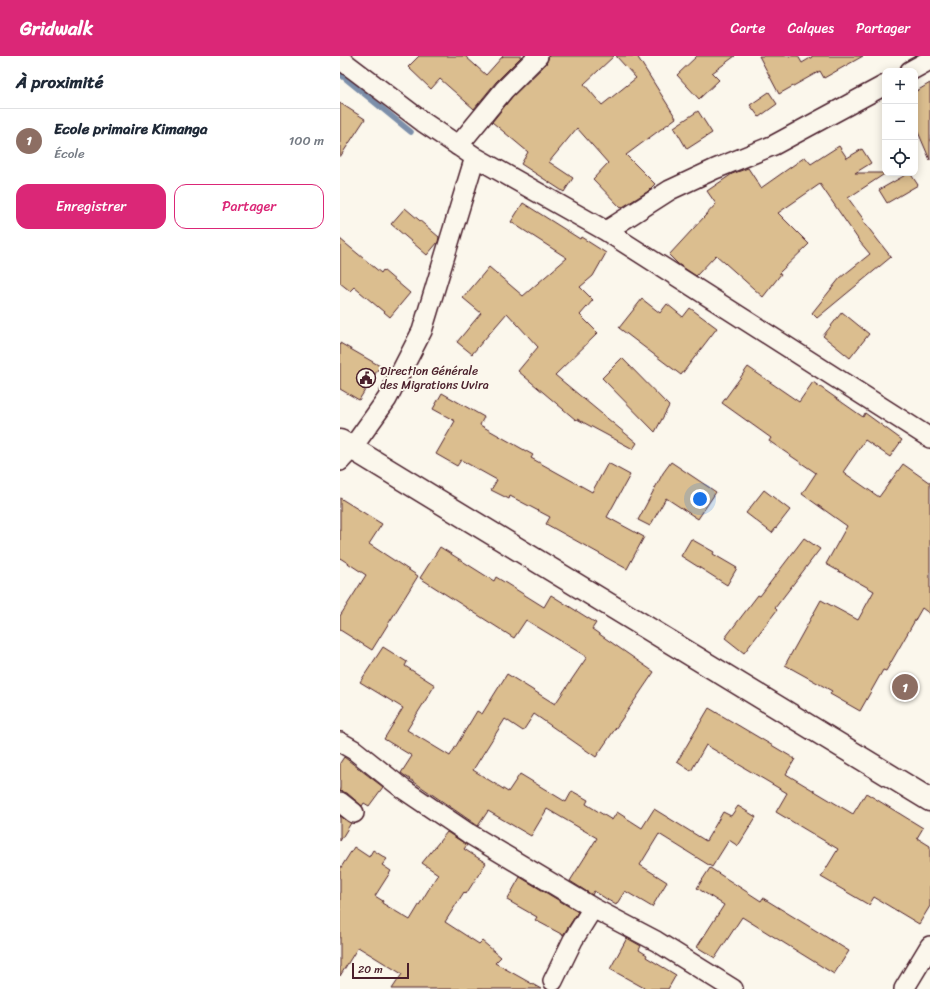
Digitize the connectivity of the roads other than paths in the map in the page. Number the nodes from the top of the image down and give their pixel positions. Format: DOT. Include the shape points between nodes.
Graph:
graph roads {
  1 [pos="538,56"];
  2 [pos="340,59"];
  3 [pos="930,60"];
  4 [pos="915,68"];
  5 [pos="882,87"];
  6 [pos="458,146"];
  7 [pos="475,158"];
  8 [pos="606,231"];
  9 [pos="929,434"];
  10 [pos="344,450"];
  11 [pos="340,742"];
  12 [pos="930,800"];
  13 [pos="593,908"];
  14 [pos="930,946"];
  15 [pos="553,981"];
  16 [pos="733,989"];
  17 [pos="904,989"];
  1 -- 6 [label="street" via="504,90"];
  2 -- 6 [label="street"];
  3 -- 4 [label="street"];
  5 -- 8 [label="street" via="774,145 670,190"];
  6 -- 7 [label="street"];
  7 -- 8 [label="street"];
  7 -- 10 [label="street" via="422,331 387,399"];
  8 -- 9 [label="street"];
  10 -- 12 [label="street"];
  11 -- 13 [label="street" via="468,833"];
  13 -- 15 [label="street" via="573,940"];
  13 -- 16 [label="street" via="656,941"];
  14 -- 17 [label="street"];
}
